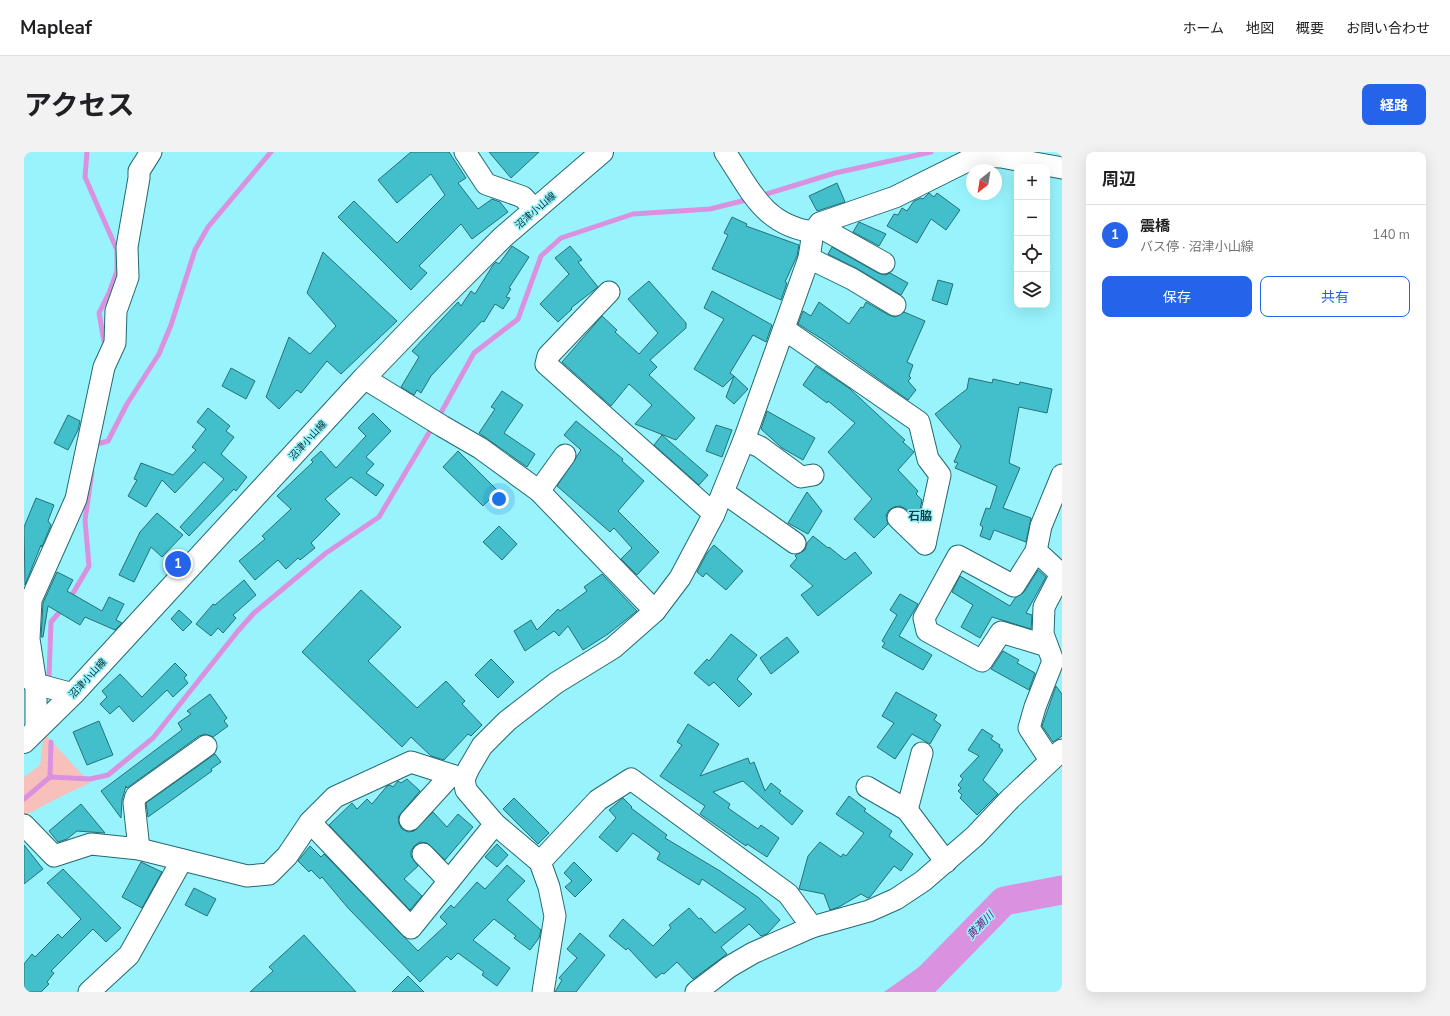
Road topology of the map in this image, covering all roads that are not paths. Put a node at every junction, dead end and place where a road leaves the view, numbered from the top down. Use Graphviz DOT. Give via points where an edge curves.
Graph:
graph roads {
  1 [pos="151,152"];
  2 [pos="465,152"];
  3 [pos="602,152"];
  4 [pos="725,152"];
  5 [pos="1002,155"];
  6 [pos="1062,168"];
  7 [pos="535,210"];
  8 [pos="816,227"];
  9 [pos="809,258"];
  10 [pos="884,263"];
  11 [pos="609,292"];
  12 [pos="895,305"];
  13 [pos="784,329"];
  14 [pos="364,378"];
  15 [pos="744,440"];
  16 [pos="565,455"];
  17 [pos="813,475"];
  18 [pos="1062,475"];
  19 [pos="538,491"];
  20 [pos="723,492"];
  21 [pos="714,514"];
  22 [pos="898,518"];
  23 [pos="796,543"];
  24 [pos="1036,551"];
  25 [pos="1059,584"];
  26 [pos="655,611"];
  27 [pos="1047,646"];
  28 [pos="30,679"];
  29 [pos="73,694"];
  30 [pos="30,736"];
  31 [pos="206,746"];
  32 [pos="922,753"];
  33 [pos="1056,755"];
  34 [pos="457,777"];
  35 [pos="867,787"];
  36 [pos="907,810"];
  37 [pos="410,820"];
  38 [pos="310,822"];
  39 [pos="495,824"];
  40 [pos="24,825"];
  41 [pos="139,849"];
  42 [pos="423,854"];
  43 [pos="182,860"];
  44 [pos="540,862"];
  45 [pos="946,862"];
  46 [pos="449,881"];
  47 [pos="812,926"];
  48 [pos="89,992"];
  49 [pos="543,992"];
  50 [pos="696,992"];
  1 -- 28 [label="street" via="139,171 140,178 127,247 128,277 116,311 115,343 109,357 76,500 32,600 29,639"];
  2 -- 7 [label="street" via="486,184 523,197"];
  3 -- 7 [label="main road, 沼津小山線"];
  4 -- 8 [label="street" via="758,203 768,213 800,230"];
  5 -- 6 [label="street"];
  5 -- 8 [label="street" via="977,156 895,197"];
  7 -- 14 [label="main road, 沼津小山線" via="503,237"];
  8 -- 9 [label="street"];
  8 -- 10 [label="street" via="828,230"];
  9 -- 12 [label="street" via="852,279"];
  9 -- 13 [label="street"];
  11 -- 21 [label="street" via="548,356 546,364"];
  13 -- 15 [label="street"];
  13 -- 22 [label="street" via="919,422 928,459 940,475 925,544"];
  14 -- 19 [label="street" via="480,448"];
  14 -- 29 [label="main road, 沼津小山線"];
  15 -- 17 [label="street" via="760,447 801,477"];
  15 -- 20 [label="street"];
  16 -- 19 [label="street"];
  18 -- 24 [label="street" via="1041,526"];
  19 -- 26 [label="street"];
  20 -- 21 [label="street"];
  20 -- 23 [label="street"];
  21 -- 26 [label="street" via="680,578"];
  24 -- 25 [label="street" via="1061,574"];
  24 -- 27 [label="street" via="1014,586 958,556 924,618 927,631 982,662 1001,632"];
  25 -- 27 [label="street" via="1044,607 1043,634"];
  26 -- 34 [label="street" via="613,648 556,682 507,721 482,746 468,768"];
  27 -- 33 [label="street" via="1052,661 1029,728"];
  28 -- 29 [label="street"];
  28 -- 30 [label="street"];
  29 -- 30 [label="main road, 沼津小山線"];
  31 -- 41 [label="street" via="136,796 134,803"];
  32 -- 36 [label="street"];
  33 -- 45 [label="street" via="1010,798 976,836"];
  34 -- 37 [label="street"];
  34 -- 38 [label="street" via="411,762 335,797"];
  34 -- 39 [label="street"];
  35 -- 36 [label="street"];
  36 -- 45 [label="street"];
  38 -- 43 [label="street" via="287,856 269,874 247,876"];
  38 -- 46 [label="street" via="411,928"];
  39 -- 44 [label="street"];
  39 -- 46 [label="street"];
  40 -- 41 [label="street" via="54,856 91,844"];
  41 -- 43 [label="street"];
  42 -- 46 [label="street"];
  43 -- 48 [label="street" via="129,956"];
  44 -- 47 [label="street" via="598,800 631,779 788,894"];
  44 -- 49 [label="street" via="555,916"];
  45 -- 47 [label="street" via="896,899 869,911"];
  47 -- 50 [label="street" via="753,953"];
}
